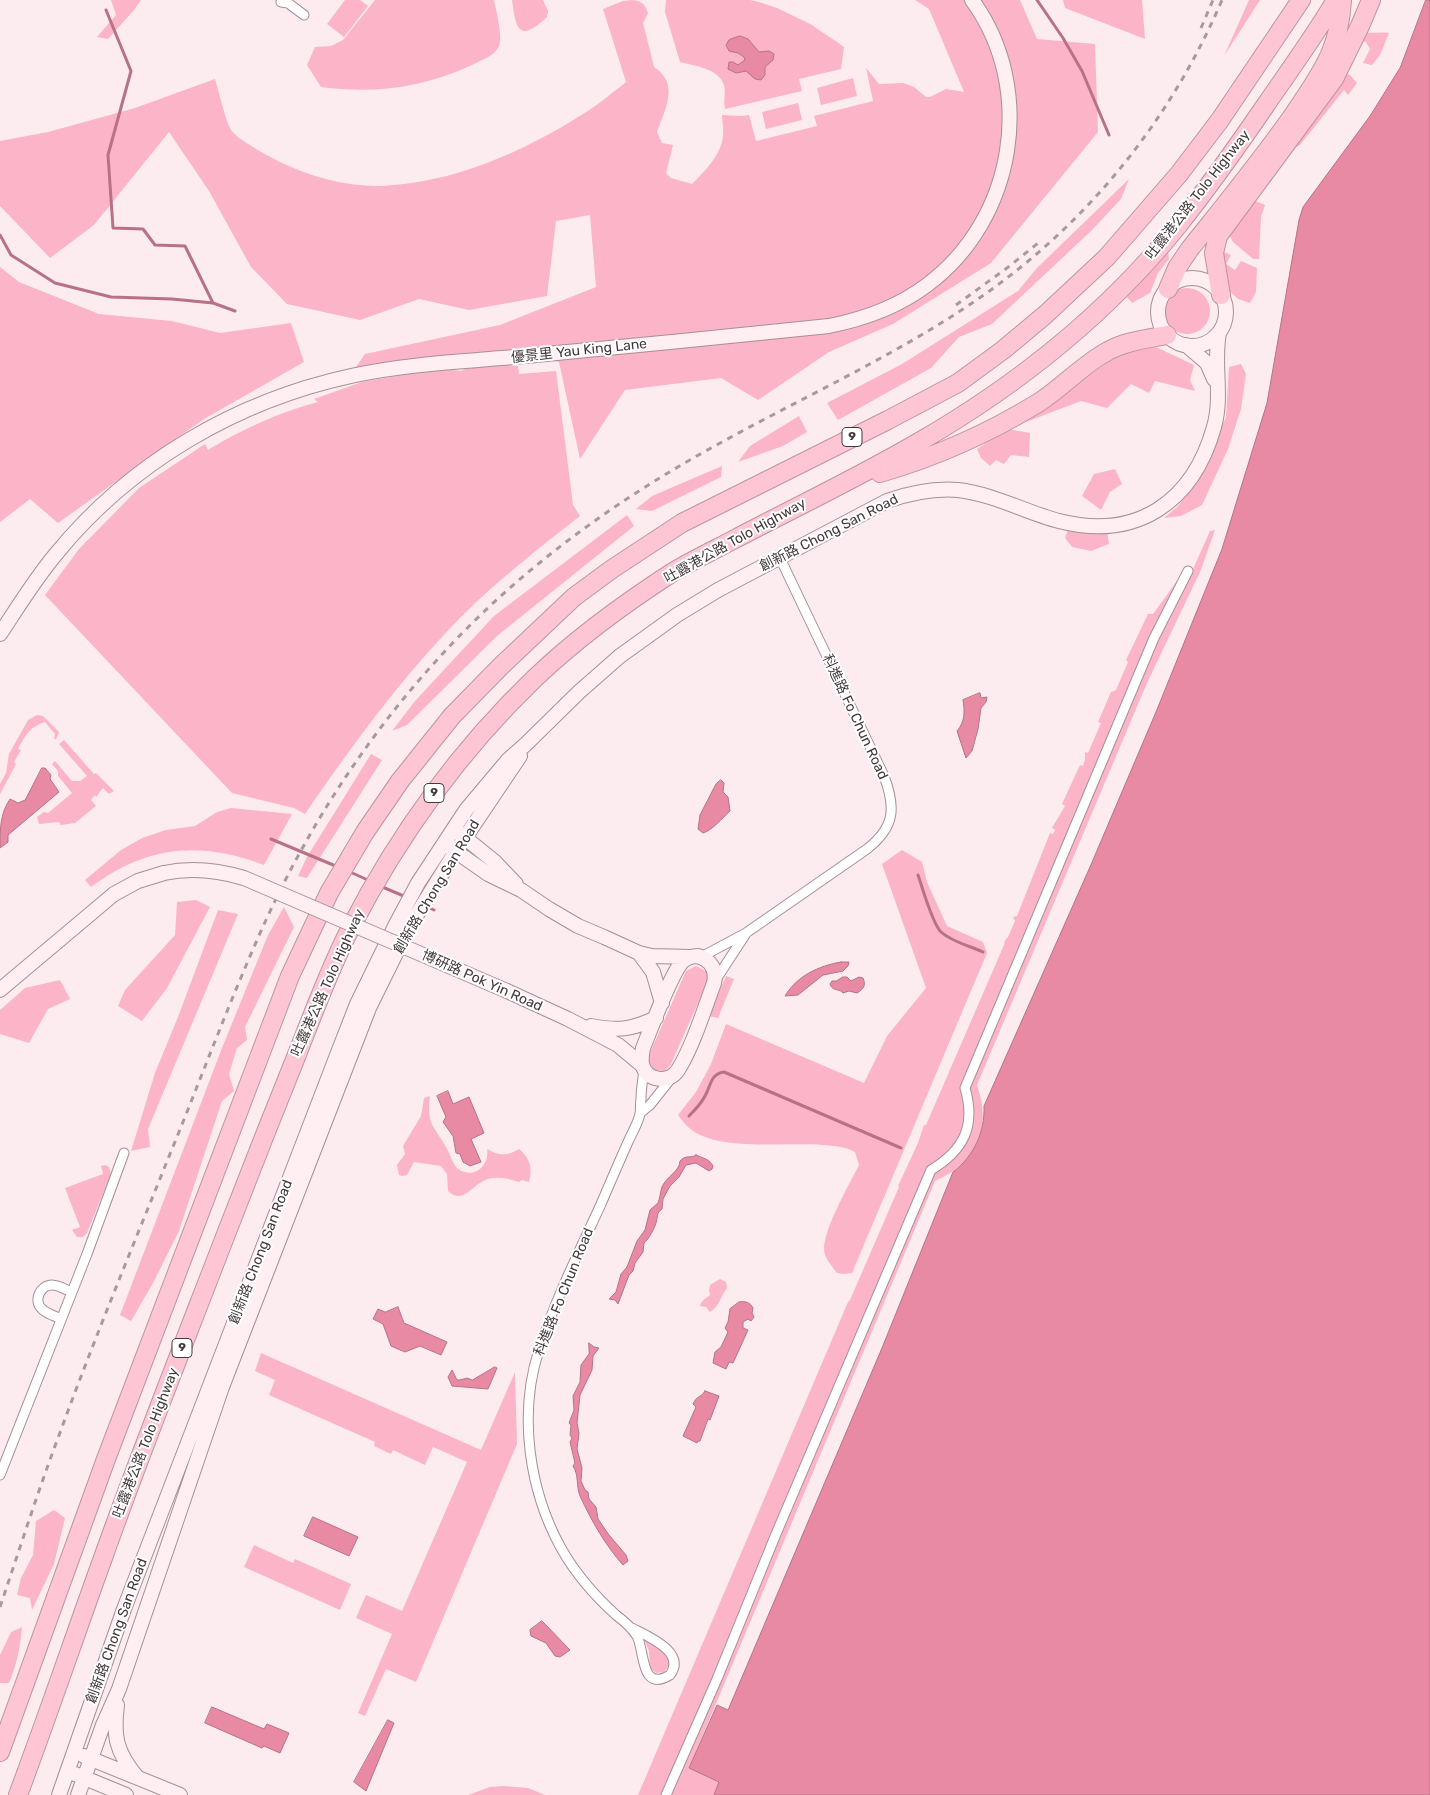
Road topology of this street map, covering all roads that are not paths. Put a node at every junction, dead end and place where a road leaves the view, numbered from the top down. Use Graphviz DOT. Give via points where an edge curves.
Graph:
graph roads {
  1 [pos="972,0"];
  2 [pos="1302,0"];
  3 [pos="1336,0"];
  4 [pos="1342,0"];
  5 [pos="1371,0"];
  6 [pos="280,2"];
  7 [pos="304,15"];
  8 [pos="1168,289"];
  9 [pos="1221,295"];
  10 [pos="1219,333"];
  11 [pos="1167,335"];
  12 [pos="1186,346"];
  13 [pos="1217,384"];
  14 [pos="833,488"];
  15 [pos="780,558"];
  16 [pos="1188,571"];
  17 [pos="0,634"];
  18 [pos="526,744"];
  19 [pos="453,828"];
  20 [pos="466,837"];
  21 [pos="444,843"];
  22 [pos="456,851"];
  23 [pos="521,890"];
  24 [pos="402,926"];
  25 [pos="746,933"];
  26 [pos="638,953"];
  27 [pos="696,957"];
  28 [pos="714,983"];
  29 [pos="0,990"];
  30 [pos="662,1003"];
  31 [pos="656,1018"];
  32 [pos="568,1019"];
  33 [pos="643,1067"];
  34 [pos="679,1068"];
  35 [pos="640,1113"];
  36 [pos="124,1153"];
  37 [pos="71,1292"];
  38 [pos="61,1319"];
  39 [pos="0,1475"];
  40 [pos="632,1628"];
  41 [pos="119,1689"];
  42 [pos="0,1752"];
  43 [pos="74,1752"];
  44 [pos="91,1758"];
  45 [pos="68,1771"];
  46 [pos="84,1778"];
  47 [pos="137,1778"];
  48 [pos="18,1795"];
  49 [pos="59,1795"];
  50 [pos="78,1795"];
  51 [pos="126,1795"];
  52 [pos="180,1795"];
  53 [pos="666,1795"];
  1 -- 17 [label="main road, 優景里 Yau King Lane" via="989,28 1004,70 1010,117 1009,144 989,212 967,246 939,276 916,293 873,314 829,326 423,365 354,376 277,398 196,435 114,493 57,552"];
  2 -- 42 [label="highway, 吐露港公路 Tolo Highway / 9" via="1179,174 1107,257 1045,315 958,383 682,523 612,569 574,597 511,656 452,716 405,774 329,893 290,976 106,1459"];
  3 -- 14 [label="highway, 吐露港公路 Tolo Highway / 9" via="1208,185 1157,250 1100,310 1058,348 1002,391 925,439"];
  4 -- 8 [label="highway" via="1335,43 1325,66 1282,130 1189,250"];
  5 -- 9 [label="highway" via="1334,79 1218,236 1214,258"];
  6 -- 7 [label="street" via="288,2"];
  8 -- 9 [label="main road" via="1183,280 1200,280"];
  8 -- 11 [label="main road" via="1160,302 1159,312 1160,323"];
  9 -- 10 [label="main road, 創新路 Chong San Road" via="1226,310"];
  10 -- 12 [label="main road" via="1204,344"];
  10 -- 13 [label="main road, 創新路 Chong San Road"];
  11 -- 12 [label="main road, 創新路 Chong San Road"];
  11 -- 14 [label="highway" via="1127,343 1106,352 1044,399 991,430 912,462"];
  12 -- 13 [label="main road, 創新路 Chong San Road" via="1207,363"];
  13 -- 15 [label="main road, 創新路 Chong San Road" via="1214,426 1192,475 1164,506 1134,522 1085,526 972,492 929,490 887,501"];
  14 -- 48 [label="highway, 吐露港公路 Tolo Highway / 9" via="676,570 598,625 533,680 478,739 427,801 395,850 347,935 243,1190 132,1476"];
  15 -- 18 [label="main road, 創新路 Chong San Road" via="718,590 650,633 578,692"];
  15 -- 25 [label="street, 科進路 Fo Chun Road" via="884,776 892,803 891,818 885,831 867,849"];
  16 -- 53 [label="street" via="1154,638 965,1088 970,1105 965,1136 956,1151 931,1170"];
  18 -- 19 [label="main road, 創新路 Chong San Road" via="508,760"];
  18 -- 20 [label="main road, 創新路 Chong San Road" via="515,766"];
  19 -- 20 [label="main road"];
  19 -- 21 [label="main road, 創新路 Chong San Road"];
  20 -- 22 [label="main road, 創新路 Chong San Road"];
  20 -- 23 [label="main road" via="496,862"];
  21 -- 22 [label="main road"];
  21 -- 24 [label="main road, 創新路 Chong San Road" via="425,871"];
  22 -- 23 [label="main road" via="488,874"];
  22 -- 24 [label="main road, 創新路 Chong San Road" via="439,879"];
  23 -- 26 [label="main road" via="578,926"];
  24 -- 41 [label="main road, 創新路 Chong San Road" via="215,1406"];
  24 -- 43 [label="main road, 創新路 Chong San Road" via="358,1004 338,1050 124,1609"];
  25 -- 27 [label="street, 科進路 Fo Chun Road"];
  25 -- 28 [label="street, 科進路 Fo Chun Road"];
  26 -- 27 [label="main road"];
  26 -- 30 [label="main road" via="653,972"];
  27 -- 28 [label="main road" via="707,960 712,966"];
  27 -- 30 [label="main road, 科進路 Fo Chun Road" via="684,960 675,972"];
  28 -- 34 [label="main road, 科進路 Fo Chun Road"];
  29 -- 32 [label="main road, 博研路 Pok Yin Road, bridge" via="114,894 138,881 164,873 196,869 244,878"];
  30 -- 31 [label="main road, 科進路 Fo Chun Road"];
  31 -- 32 [label="main road, 博研路 Pok Yin Road" via="640,1026 620,1030"];
  31 -- 33 [label="main road, 科進路 Fo Chun Road" via="644,1048"];
  32 -- 33 [label="main road, 博研路 Pok Yin Road" via="618,1045"];
  33 -- 34 [label="main road" via="651,1077 661,1079 670,1077"];
  33 -- 35 [label="street, 科進路 Fo Chun Road"];
  34 -- 35 [label="street, 科進路 Fo Chun Road"];
  35 -- 40 [label="street, 科進路 Fo Chun Road" via="538,1351 528,1419 537,1487 561,1548 590,1588"];
  36 -- 37 [label="street"];
  37 -- 38 [label="street"];
  37 -- 38 [label="street" via="50,1285 39,1293 38,1302 42,1309"];
  38 -- 39 [label="street"];
  40 -- 40 [label="street, 科進路 Fo Chun Road" via="669,1651 675,1667 670,1675 658,1679 648,1674 644,1669 640,1642"];
  41 -- 44 [label="main road, 創新路 Chong San Road"];
  41 -- 47 [label="main road" via="114,1725 116,1738"];
  43 -- 44 [label="main road"];
  43 -- 45 [label="main road, 創新路 Chong San Road"];
  44 -- 46 [label="main road, 創新路 Chong San Road"];
  44 -- 47 [label="main road"];
  45 -- 46 [label="main road"];
  45 -- 49 [label="main road, 創新路 Chong San Road"];
  46 -- 50 [label="main road, 創新路 Chong San Road"];
  46 -- 51 [label="main road"];
  47 -- 52 [label="main road"];
}
